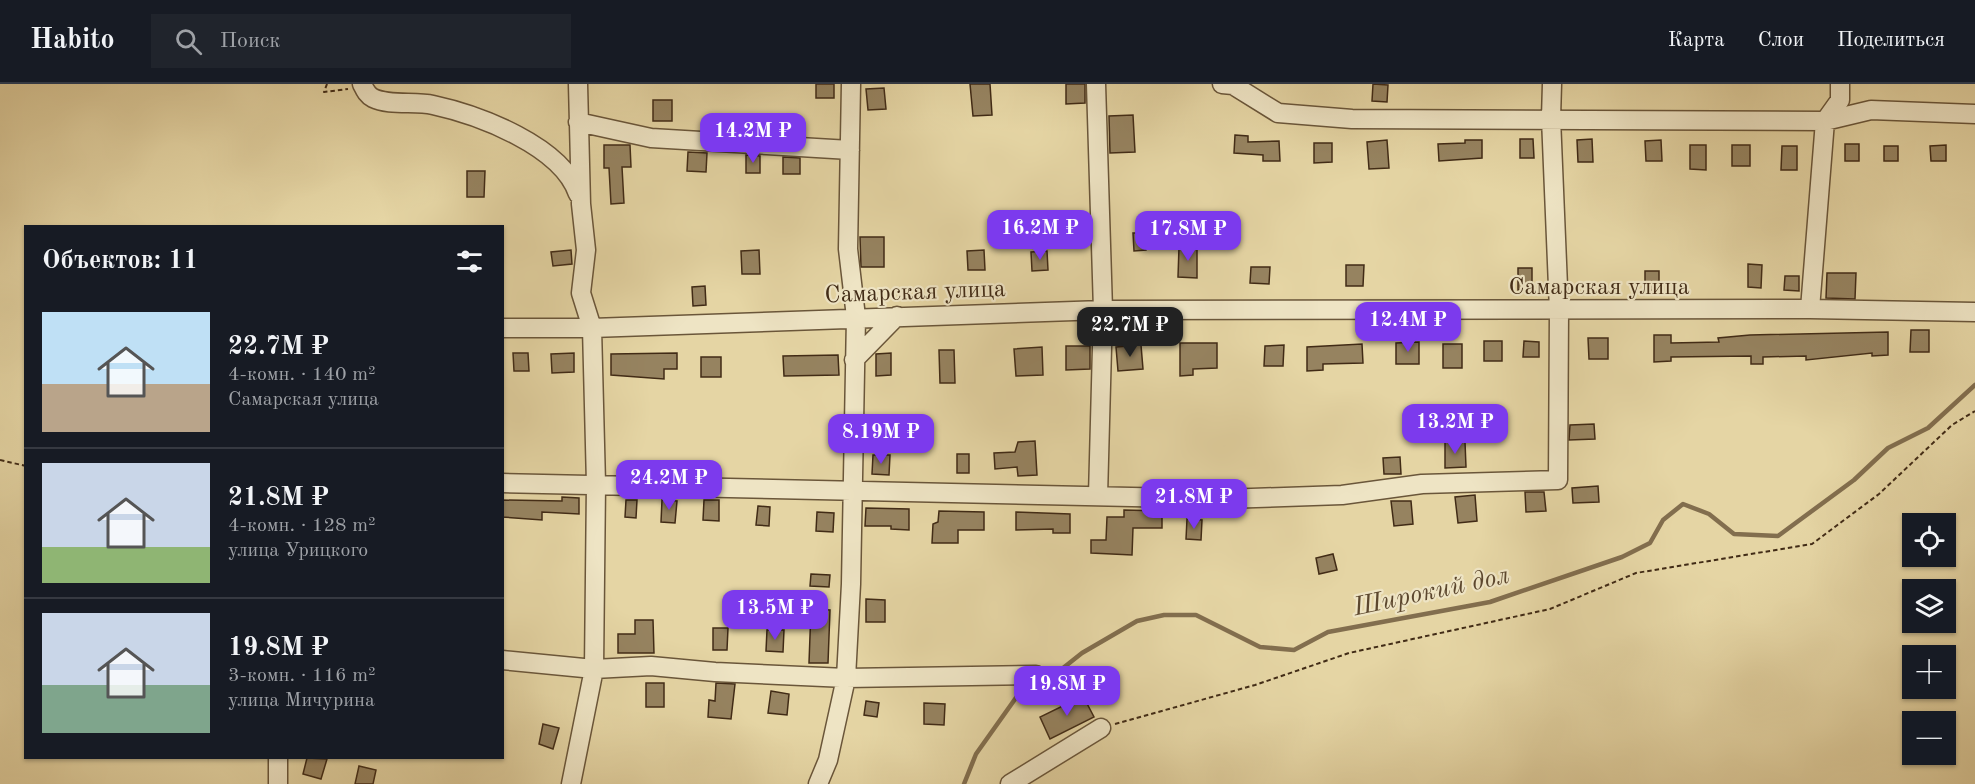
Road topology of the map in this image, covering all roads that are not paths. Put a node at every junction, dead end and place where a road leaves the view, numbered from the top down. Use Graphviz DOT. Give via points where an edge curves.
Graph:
graph roads {
  1 [pos="578,84"];
  2 [pos="851,84"];
  3 [pos="1096,84"];
  4 [pos="1222,84"];
  5 [pos="1552,84"];
  6 [pos="1840,84"];
  7 [pos="364,88"];
  8 [pos="1975,114"];
  9 [pos="1551,118"];
  10 [pos="1825,121"];
  11 [pos="578,122"];
  12 [pos="850,150"];
  13 [pos="581,204"];
  14 [pos="1810,309"];
  15 [pos="1103,310"];
  16 [pos="1559,311"];
  17 [pos="1975,312"];
  18 [pos="897,315"];
  19 [pos="856,317"];
  20 [pos="504,328"];
  21 [pos="592,328"];
  22 [pos="854,360"];
  23 [pos="504,483"];
  24 [pos="596,484"];
  25 [pos="851,491"];
  26 [pos="1098,496"];
  27 [pos="504,660"];
  28 [pos="594,669"];
  29 [pos="1036,675"];
  30 [pos="846,678"];
  31 [pos="1101,728"];
  32 [pos="278,759"];
  33 [pos="278,784"];
  34 [pos="571,784"];
  35 [pos="818,784"];
  36 [pos="1010,784"];
  1 -- 11 [label="street"];
  2 -- 12 [label="street"];
  3 -- 15 [label="street"];
  4 -- 9 [label="street" via="1233,85 1278,113 1352,119"];
  5 -- 9 [label="street"];
  6 -- 10 [label="street" via="1840,100"];
  7 -- 13 [label="street" via="373,98 434,105 495,123 551,155 574,181"];
  8 -- 10 [label="street" via="1871,111"];
  9 -- 10 [label="street"];
  9 -- 16 [label="street"];
  10 -- 14 [label="street"];
  11 -- 12 [label="street" via="651,138"];
  11 -- 13 [label="street"];
  12 -- 19 [label="street" via="848,249"];
  13 -- 21 [label="street" via="586,250 581,293"];
  14 -- 16 [label="street, Самарская улица"];
  14 -- 17 [label="street, Самарская улица"];
  15 -- 16 [label="street, Самарская улица"];
  15 -- 18 [label="street, Самарская улица"];
  15 -- 26 [label="street"];
  16 -- 26 [label="street" via="1558,480 1422,483 1342,495 1259,498"];
  18 -- 19 [label="street, Самарская улица"];
  18 -- 22 [label="street"];
  19 -- 21 [label="street, Самарская улица"];
  19 -- 22 [label="street"];
  20 -- 21 [label="street, Самарская улица"];
  21 -- 24 [label="street"];
  22 -- 25 [label="street"];
  23 -- 24 [label="street"];
  24 -- 25 [label="street"];
  24 -- 28 [label="street"];
  25 -- 26 [label="street"];
  25 -- 30 [label="street"];
  27 -- 28 [label="street"];
  28 -- 30 [label="street" via="651,666"];
  28 -- 34 [label="street"];
  29 -- 30 [label="street"];
  30 -- 35 [label="street" via="828,760"];
  31 -- 36 [label="street"];
  32 -- 33 [label="street"];
}
